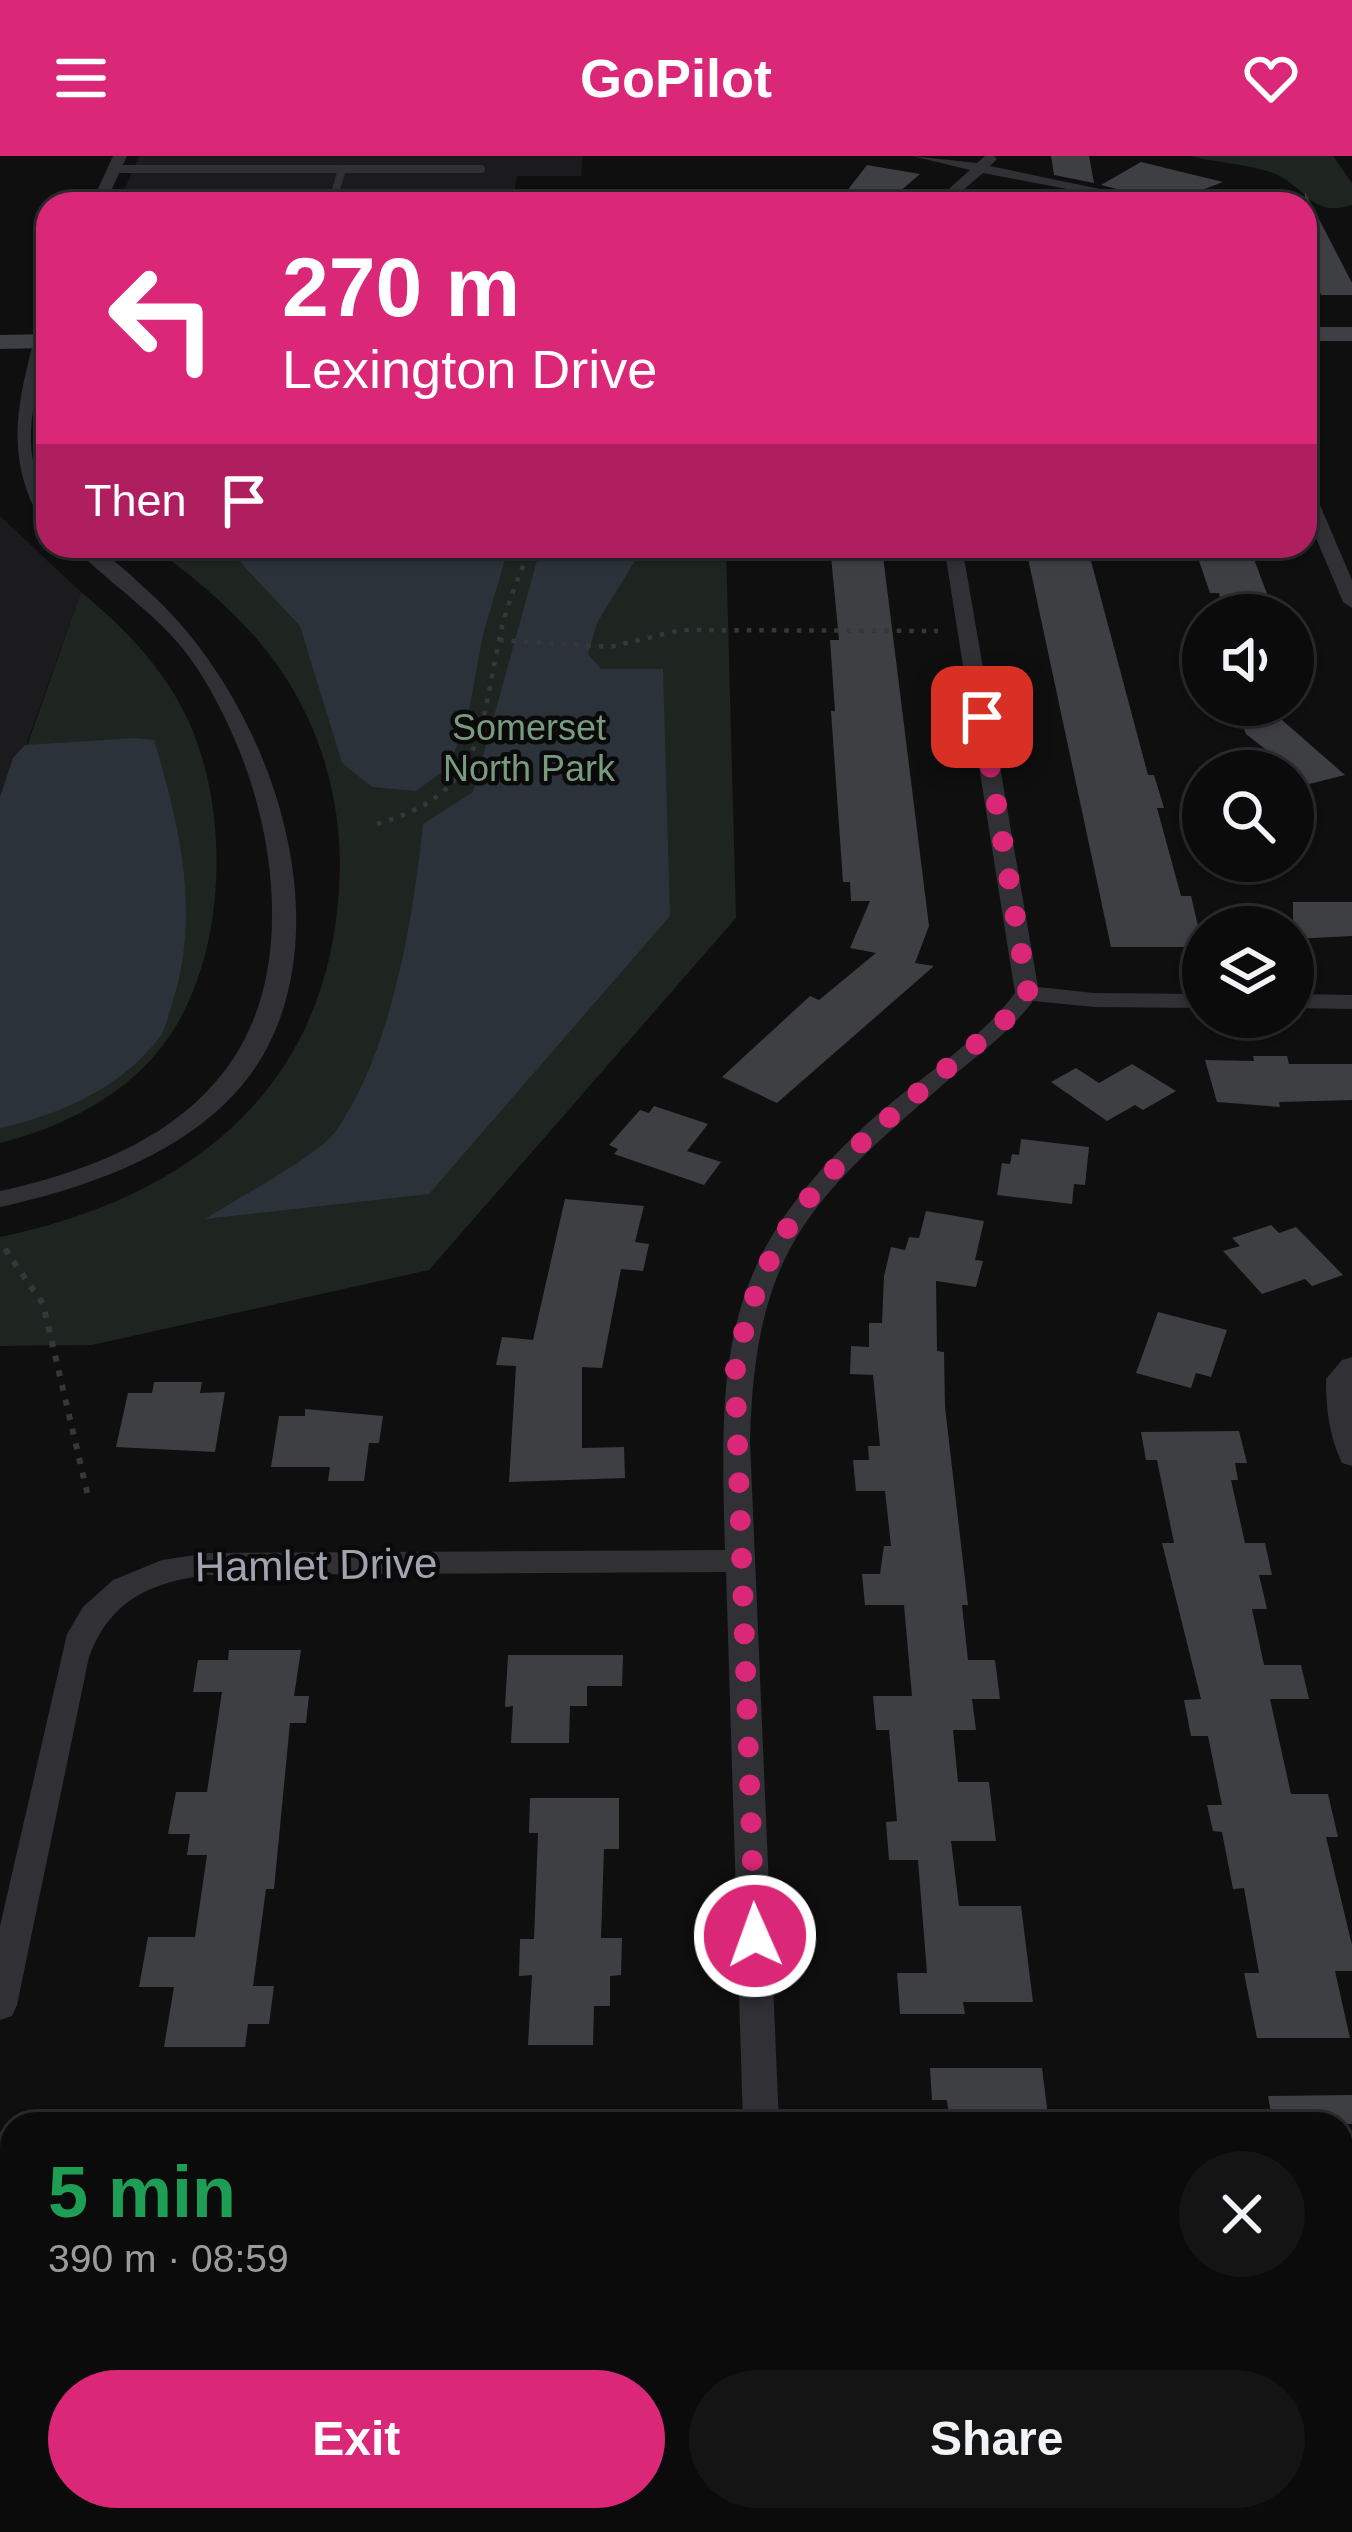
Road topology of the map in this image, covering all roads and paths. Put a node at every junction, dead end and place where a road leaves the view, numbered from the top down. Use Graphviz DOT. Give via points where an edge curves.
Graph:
graph roads {
  1 [pos="919,156"];
  2 [pos="117,162"];
  3 [pos="987,162"];
  4 [pos="342,169"];
  5 [pos="482,169"];
  6 [pos="103,192"];
  7 [pos="335,192"];
  8 [pos="953,192"];
  9 [pos="1114,192"];
  10 [pos="1317,318"];
  11 [pos="1352,318"];
  12 [pos="1317,334"];
  13 [pos="1352,334"];
  14 [pos="36,341"];
  15 [pos="0,342"];
  16 [pos="36,361"];
  17 [pos="36,507"];
  18 [pos="1317,519"];
  19 [pos="96,558"];
  20 [pos="526,558"];
  21 [pos="955,558"];
  22 [pos="1352,602"];
  23 [pos="938,631"];
  24 [pos="499,640"];
  25 [pos="376,824"];
  26 [pos="1028,993"];
  27 [pos="1182,1001"];
  28 [pos="1314,1001"];
  29 [pos="1352,1002"];
  30 [pos="8,1197"];
  31 [pos="4,1249"];
  32 [pos="1352,1367"];
  33 [pos="1352,1456"];
  34 [pos="88,1496"];
  35 [pos="741,1562"];
  36 [pos="0,2005"];
  37 [pos="761,2112"];
  1 -- 3 [label="street"];
  2 -- 4 [label="lane"];
  2 -- 6 [label="street"];
  3 -- 8 [label="street"];
  3 -- 9 [label="street"];
  4 -- 5 [label="lane"];
  4 -- 7 [label="lane"];
  10 -- 11 [label="main road"];
  12 -- 13 [label="main road"];
  14 -- 15 [label="main road"];
  16 -- 17 [label="street" via="11,416 5,456"];
  18 -- 22 [label="street"];
  19 -- 30 [label="street" via="176,628 231,707 267,791 282,926 266,1025 234,1078 135,1153"];
  20 -- 24 [label="path"];
  21 -- 26 [label="street"];
  23 -- 24 [label="path" via="681,630 623,646"];
  24 -- 25 [label="path" via="487,715 467,769 438,803"];
  26 -- 27 [label="street"];
  26 -- 35 [label="street" via="844,1156 769,1255 745,1315 735,1372"];
  28 -- 29 [label="street"];
  31 -- 34 [label="path" via="43,1304"];
  32 -- 33 [label="street" via="1340,1378 1340,1414"];
  35 -- 36 [label="street, Hamlet Drive" via="208,1564 143,1575 115,1590 77,1644"];
  35 -- 37 [label="street"];
}
